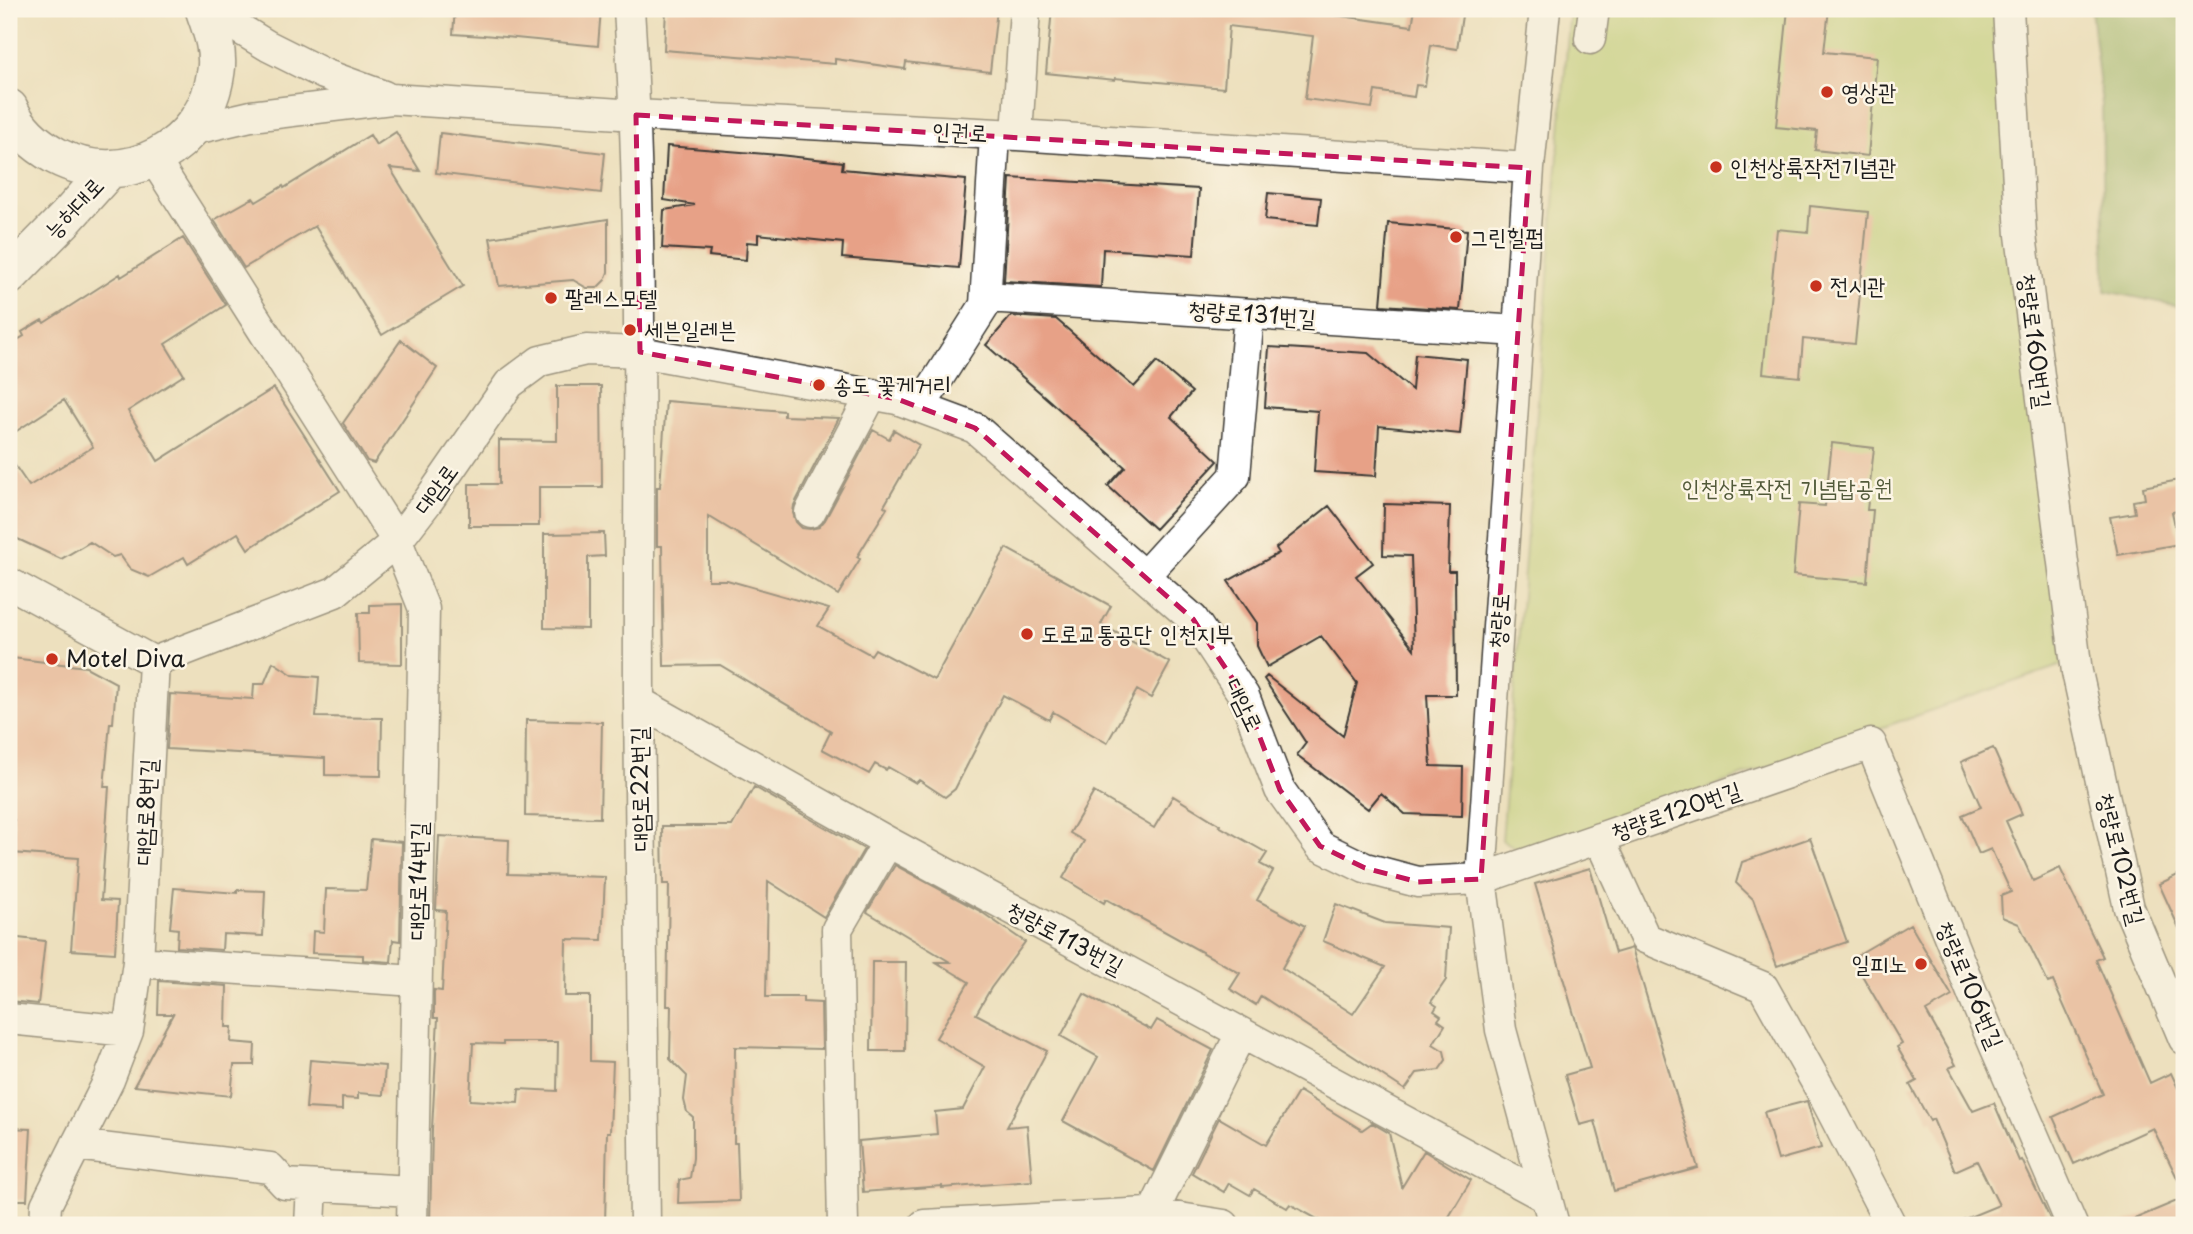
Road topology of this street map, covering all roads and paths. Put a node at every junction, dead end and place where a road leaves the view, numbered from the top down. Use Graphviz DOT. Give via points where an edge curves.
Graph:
graph roads {
  1 [pos="205,9"];
  2 [pos="629,9"];
  3 [pos="1025,9"];
  4 [pos="1545,9"];
  5 [pos="1594,9"];
  6 [pos="2008,9"];
  7 [pos="1590,39"];
  8 [pos="391,99"];
  9 [pos="9,108"];
  10 [pos="636,115"];
  11 [pos="191,130"];
  12 [pos="1006,134"];
  13 [pos="154,159"];
  14 [pos="1529,167"];
  15 [pos="109,170"];
  16 [pos="9,276"];
  17 [pos="986,297"];
  18 [pos="1249,314"];
  19 [pos="1519,331"];
  20 [pos="640,352"];
  21 [pos="872,394"];
  22 [pos="920,407"];
  23 [pos="810,512"];
  24 [pos="397,541"];
  25 [pos="1144,576"];
  26 [pos="9,583"];
  27 [pos="153,662"];
  28 [pos="2077,672"];
  29 [pos="639,702"];
  30 [pos="1871,744"];
  31 [pos="1599,838"];
  32 [pos="888,842"];
  33 [pos="1481,879"];
  34 [pos="138,962"];
  35 [pos="415,981"];
  36 [pos="9,1018"];
  37 [pos="128,1031"];
  38 [pos="1241,1033"];
  39 [pos="2184,1039"];
  40 [pos="76,1146"];
  41 [pos="312,1186"];
  42 [pos="412,1191"];
  43 [pos="1551,1212"];
  44 [pos="1152,1214"];
  45 [pos="45,1225"];
  46 [pos="310,1225"];
  47 [pos="412,1225"];
  48 [pos="645,1225"];
  49 [pos="843,1225"];
  50 [pos="924,1225"];
  51 [pos="1224,1225"];
  52 [pos="1891,1225"];
  53 [pos="2072,1225"];
  1 -- 8 [label="street" via="324,74"];
  1 -- 11 [label="main road" via="214,37 216,70 208,102"];
  2 -- 10 [label="street, 대암로22번길"];
  3 -- 12 [label="street"];
  4 -- 14 [label="street, 청량로"];
  5 -- 7 [label="street"];
  6 -- 28 [label="street, 청량로160번길" via="2021,235"];
  8 -- 10 [label="street, 인권로"];
  8 -- 11 [label="street" via="251,116"];
  9 -- 15 [label="main road" via="39,147 72,164"];
  10 -- 12 [label="street, 인권로"];
  10 -- 20 [label="street, 대암로22번길"];
  11 -- 13 [label="main road"];
  12 -- 14 [label="street, 인권로"];
  12 -- 17 [label="street"];
  13 -- 15 [label="main road"];
  13 -- 24 [label="street, 대암로14번길"];
  14 -- 19 [label="street, 청량로"];
  15 -- 16 [label="main road, 능허대로"];
  17 -- 18 [label="street, 청량로131번길"];
  17 -- 22 [label="street"];
  18 -- 19 [label="street, 청량로131번길"];
  18 -- 25 [label="street" via="1235,475"];
  19 -- 33 [label="street, 청량로"];
  20 -- 21 [label="street, 대암로"];
  20 -- 24 [label="street, 대암로" via="586,350 540,361 509,384"];
  20 -- 29 [label="street, 대암로22번길"];
  21 -- 22 [label="street, 대암로"];
  21 -- 23 [label="street"];
  22 -- 25 [label="street, 대암로" via="975,428"];
  24 -- 27 [label="street, 대암로" via="335,592"];
  24 -- 35 [label="street, 대암로14번길" via="424,609"];
  25 -- 33 [label="street, 대암로" via="1193,619 1244,696 1280,790 1320,846 1365,868 1418,882"];
  26 -- 27 [label="street"];
  27 -- 34 [label="street, 대암로8번길"];
  28 -- 39 [label="street, 청량로102번길" via="2129,908"];
  29 -- 32 [label="street, 청량로113번길"];
  29 -- 48 [label="street, 대암로22번길"];
  30 -- 31 [label="street, 청량로120번길"];
  30 -- 53 [label="street, 청량로106번길"];
  31 -- 33 [label="street, 청량로120번길"];
  31 -- 52 [label="street" via="1645,938 1763,988"];
  32 -- 38 [label="street, 청량로113번길"];
  32 -- 49 [label="street" via="837,929"];
  33 -- 43 [label="street, 청량로" via="1501,1030"];
  34 -- 35 [label="street"];
  34 -- 37 [label="street, 대암로8번길"];
  35 -- 42 [label="street, 대암로14번길"];
  36 -- 37 [label="street"];
  37 -- 40 [label="street, 대암로8번길"];
  38 -- 43 [label="street, 청량로113번길"];
  38 -- 44 [label="street"];
  40 -- 41 [label="street" via="270,1168 285,1184"];
  40 -- 45 [label="street, 대암로8번길" via="46,1205"];
  41 -- 42 [label="street"];
  41 -- 46 [label="street"];
  42 -- 47 [label="street, 대암로14번길"];
  44 -- 50 [label="street"];
  44 -- 51 [label="street"];
}
